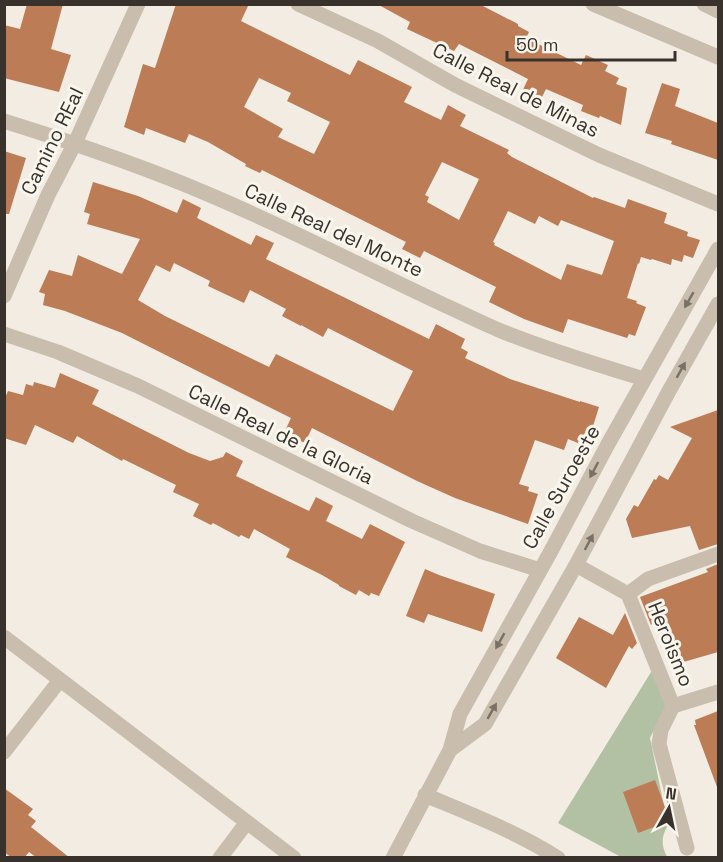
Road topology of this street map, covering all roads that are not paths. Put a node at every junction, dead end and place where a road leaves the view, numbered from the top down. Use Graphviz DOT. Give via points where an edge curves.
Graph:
graph roads {
  1 [pos="138,4"];
  2 [pos="298,4"];
  3 [pos="593,4"];
  4 [pos="704,4"];
  5 [pos="718,11"];
  6 [pos="718,57"];
  7 [pos="4,121"];
  8 [pos="75,143"];
  9 [pos="718,204"];
  10 [pos="718,249"];
  11 [pos="4,296"];
  12 [pos="717,311"];
  13 [pos="4,334"];
  14 [pos="644,379"];
  15 [pos="718,554"];
  16 [pos="576,565"];
  17 [pos="540,570"];
  18 [pos="627,594"];
  19 [pos="4,637"];
  20 [pos="60,680"];
  21 [pos="718,692"];
  22 [pos="673,706"];
  23 [pos="450,750"];
  24 [pos="4,752"];
  25 [pos="425,795"];
  26 [pos="247,822"];
  27 [pos="687,848"];
  28 [pos="220,858"];
  29 [pos="294,858"];
  30 [pos="393,858"];
  31 [pos="558,858"];
  1 -- 8 [label="street, Camino REal"];
  2 -- 9 [label="street, Calle Real de Minas" via="599,155"];
  3 -- 6 [label="street"];
  4 -- 5 [label="street"];
  7 -- 8 [label="street, Calle Real del Monte"];
  8 -- 11 [label="street, Camino REal"];
  8 -- 14 [label="street, Calle Real del Monte" via="211,195 505,333"];
  10 -- 14 [label="street, Calle Suroeste, one-way"];
  16 -- 12 [label="street, Calle Suroeste, one-way" via="669,391"];
  13 -- 17 [label="street, Calle Real de la Gloria" via="138,386 422,526 480,551"];
  14 -- 17 [label="street, Calle Suroeste, one-way"];
  15 -- 18 [label="street" via="648,579"];
  16 -- 18 [label="street"];
  23 -- 16 [label="street, Calle Suroeste, one-way" via="485,724"];
  17 -- 23 [label="street, Calle Suroeste, one-way" via="460,714"];
  18 -- 22 [label="street, Heroismo"];
  19 -- 20 [label="street"];
  20 -- 24 [label="street"];
  20 -- 26 [label="street"];
  21 -- 22 [label="street"];
  22 -- 27 [label="street, Heroismo" via="659,744"];
  23 -- 25 [label="street, Calle Suroeste"];
  25 -- 30 [label="street, Calle Suroeste"];
  25 -- 31 [label="street" via="500,827"];
  26 -- 28 [label="street"];
  26 -- 29 [label="street"];
}
